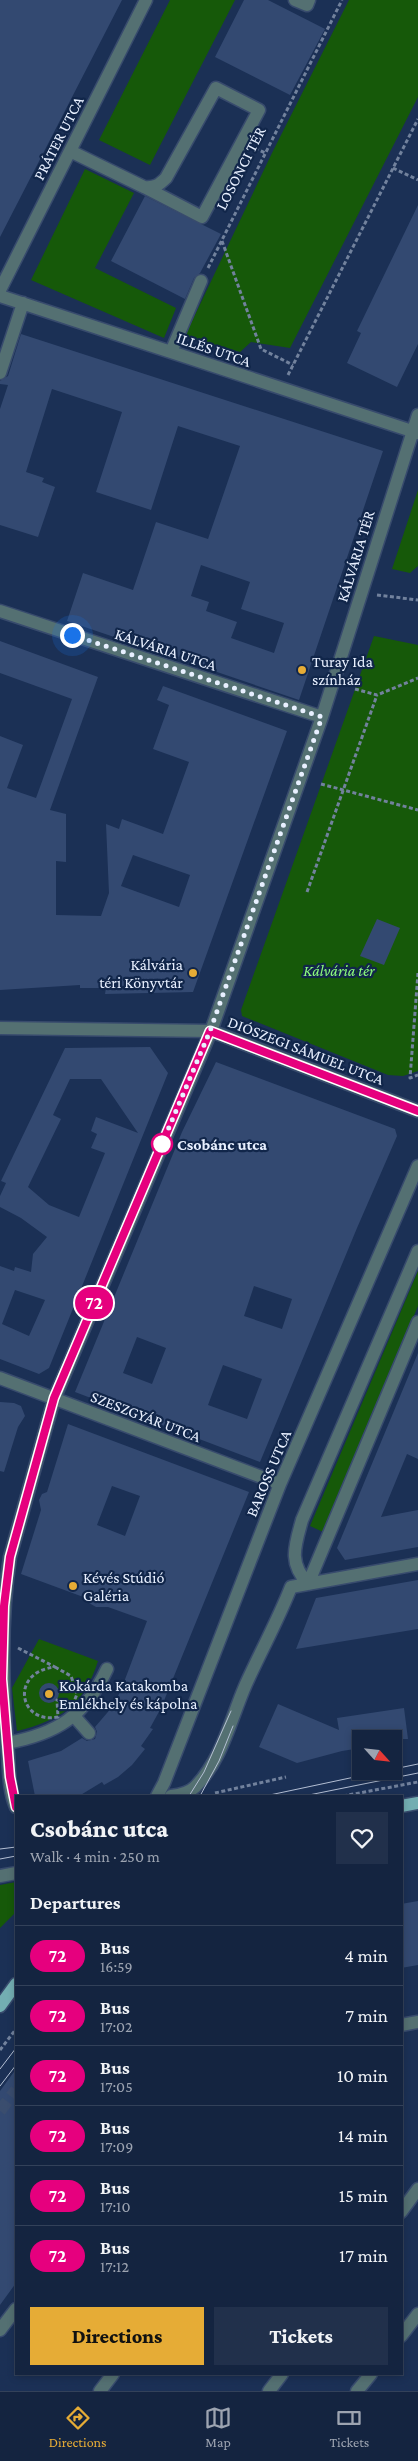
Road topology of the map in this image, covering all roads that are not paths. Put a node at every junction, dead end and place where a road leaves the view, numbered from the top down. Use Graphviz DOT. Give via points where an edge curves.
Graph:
graph roads {
  1 [pos="146,0"];
  2 [pos="295,0"];
  3 [pos="309,0"];
  4 [pos="70,151"];
  5 [pos="144,187"];
  6 [pos="201,281"];
  7 [pos="0,290"];
  8 [pos="0,296"];
  9 [pos="23,303"];
  10 [pos="171,352"];
  11 [pos="0,373"];
  12 [pos="418,415"];
  13 [pos="415,432"];
  14 [pos="0,612"];
  15 [pos="322,717"];
  16 [pos="0,1028"];
  17 [pos="210,1031"];
  18 [pos="418,1111"];
  19 [pos="418,1166"];
  20 [pos="418,1251"];
  21 [pos="418,1322"];
  22 [pos="0,1378"];
  23 [pos="54,1398"];
  24 [pos="280,1484"];
  25 [pos="418,1564"];
  26 [pos="308,1584"];
  27 [pos="107,1669"];
  28 [pos="74,1716"];
  29 [pos="89,1732"];
  30 [pos="7,1743"];
  31 [pos="158,1795"];
  32 [pos="177,1795"];
  33 [pos="15,1802"];
  34 [pos="418,1803"];
  35 [pos="403,1806"];
  36 [pos="15,1873"];
  37 [pos="0,1876"];
  38 [pos="15,1985"];
  39 [pos="0,2006"];
  40 [pos="418,2022"];
  41 [pos="403,2025"];
  42 [pos="418,2189"];
  43 [pos="403,2209"];
  44 [pos="15,2309"];
  45 [pos="418,2314"];
  46 [pos="0,2330"];
  47 [pos="403,2333"];
  48 [pos="112,2375"];
  49 [pos="281,2375"];
  50 [pos="370,2375"];
  51 [pos="100,2391"];
  52 [pos="269,2391"];
  53 [pos="357,2391"];
  1 -- 4 [label="street, PRÁTER UTCA"];
  2 -- 3 [label="street" via="306,6"];
  4 -- 5 [label="street"];
  4 -- 7 [label="street, PRÁTER UTCA"];
  5 -- 5 [label="street" via="202,217 259,110 216,88 166,178 152,188"];
  6 -- 10 [label="street"];
  8 -- 9 [label="street, ILLÉS UTCA"];
  9 -- 10 [label="street, ILLÉS UTCA"];
  9 -- 11 [label="street"];
  10 -- 13 [label="street, ILLÉS UTCA"];
  12 -- 13 [label="street, KÁLVÁRIA TÉR"];
  13 -- 15 [label="street, KÁLVÁRIA TÉR"];
  14 -- 15 [label="street, KÁLVÁRIA UTCA"];
  15 -- 17 [label="street, KÁLVÁRIA TÉR"];
  16 -- 17 [label="street, DIÓSZEGI SÁMUEL UTCA"];
  17 -- 18 [label="street, DIÓSZEGI SÁMUEL UTCA"];
  17 -- 23 [label="street"];
  19 -- 24 [label="street, BAROSS UTCA"];
  20 -- 26 [label="street" via="302,1520 295,1566"];
  21 -- 26 [label="street"];
  22 -- 23 [label="street, SZESZGYÁR UTCA"];
  23 -- 24 [label="street, SZESZGYÁR UTCA"];
  23 -- 30 [label="street" via="5,1583 2,1641"];
  24 -- 31 [label="street, BAROSS UTCA"];
  25 -- 26 [label="street"];
  26 -- 32 [label="street" via="291,1587 210,1768 194,1789"];
  27 -- 28 [label="street" via="88,1703"];
  28 -- 29 [label="street"];
  28 -- 30 [label="street" via="41,1735"];
  30 -- 33 [label="street"];
  34 -- 35 [label="main road"];
  36 -- 37 [label="street"];
  38 -- 39 [label="main road"];
  40 -- 41 [label="street"];
  42 -- 43 [label="street"];
  44 -- 46 [label="street"];
  45 -- 47 [label="street"];
  48 -- 51 [label="street"];
  49 -- 52 [label="street"];
  50 -- 53 [label="street"];
}
